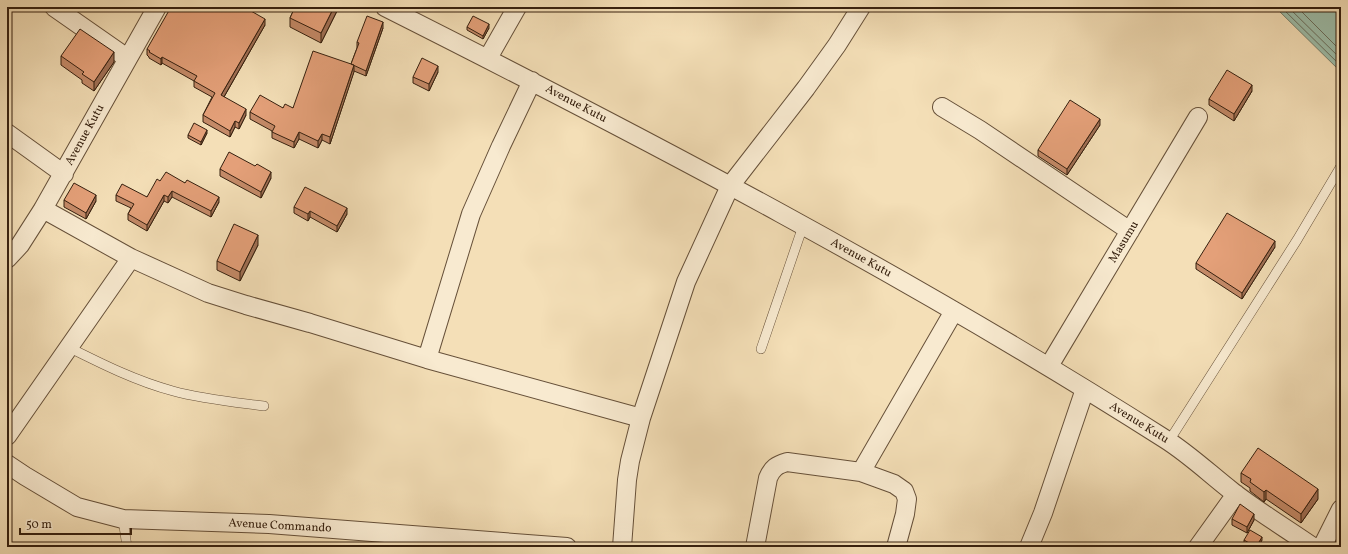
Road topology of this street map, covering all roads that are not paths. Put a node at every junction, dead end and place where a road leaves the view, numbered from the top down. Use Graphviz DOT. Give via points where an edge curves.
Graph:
graph roads {
  1 [pos="54,7"];
  2 [pos="157,7"];
  3 [pos="386,7"];
  4 [pos="517,7"];
  5 [pos="861,7"];
  6 [pos="127,58"];
  7 [pos="488,58"];
  8 [pos="532,81"];
  9 [pos="942,106"];
  10 [pos="1198,117"];
  11 [pos="7,133"];
  12 [pos="1341,166"];
  13 [pos="64,174"];
  14 [pos="730,186"];
  15 [pos="43,210"];
  16 [pos="803,226"];
  17 [pos="1130,231"];
  18 [pos="131,258"];
  19 [pos="7,259"];
  20 [pos="954,311"];
  21 [pos="68,347"];
  22 [pos="761,349"];
  23 [pos="427,359"];
  24 [pos="1049,366"];
  25 [pos="1085,389"];
  26 [pos="264,406"];
  27 [pos="641,418"];
  28 [pos="7,436"];
  29 [pos="1169,441"];
  30 [pos="7,464"];
  31 [pos="861,472"];
  32 [pos="1236,494"];
  33 [pos="1341,509"];
  34 [pos="123,520"];
  35 [pos="127,547"];
  36 [pos="566,547"];
  37 [pos="622,547"];
  38 [pos="755,547"];
  39 [pos="896,547"];
  40 [pos="1029,547"];
  41 [pos="1198,547"];
  42 [pos="1313,547"];
  43 [pos="1322,547"];
  1 -- 6 [label="street"];
  2 -- 6 [label="street, Avenue Kutu"];
  3 -- 7 [label="street, Avenue Kutu"];
  4 -- 7 [label="street"];
  5 -- 14 [label="street" via="806,88"];
  6 -- 13 [label="street, Avenue Kutu"];
  7 -- 8 [label="street, Avenue Kutu"];
  8 -- 14 [label="street, Avenue Kutu"];
  8 -- 23 [label="street" via="471,214"];
  9 -- 17 [label="street"];
  10 -- 17 [label="street, Masumu"];
  11 -- 13 [label="street"];
  12 -- 29 [label="lane"];
  13 -- 15 [label="street, Avenue Kutu"];
  14 -- 16 [label="street, Avenue Kutu"];
  14 -- 27 [label="street" via="686,282"];
  15 -- 18 [label="street"];
  15 -- 19 [label="street, Avenue Kutu" via="20,245"];
  16 -- 20 [label="street, Avenue Kutu"];
  16 -- 22 [label="lane"];
  17 -- 24 [label="street, Masumu"];
  18 -- 21 [label="street"];
  18 -- 23 [label="street" via="208,293"];
  20 -- 24 [label="street, Avenue Kutu"];
  20 -- 31 [label="street"];
  21 -- 26 [label="lane" via="137,380 172,391"];
  21 -- 28 [label="street"];
  23 -- 27 [label="street"];
  24 -- 25 [label="street, Avenue Kutu"];
  25 -- 29 [label="street, Avenue Kutu"];
  25 -- 40 [label="street"];
  27 -- 37 [label="street" via="626,480"];
  29 -- 32 [label="street, Avenue Kutu"];
  30 -- 34 [label="street, Avenue Commando" via="77,507"];
  31 -- 38 [label="street" via="799,463 787,462 777,465 768,478"];
  31 -- 39 [label="street" via="894,484 904,491 907,499"];
  32 -- 41 [label="street"];
  32 -- 42 [label="street, Avenue Kutu"];
  33 -- 43 [label="street"];
  34 -- 35 [label="lane"];
  34 -- 36 [label="street, Avenue Commando" via="269,524"];
}
